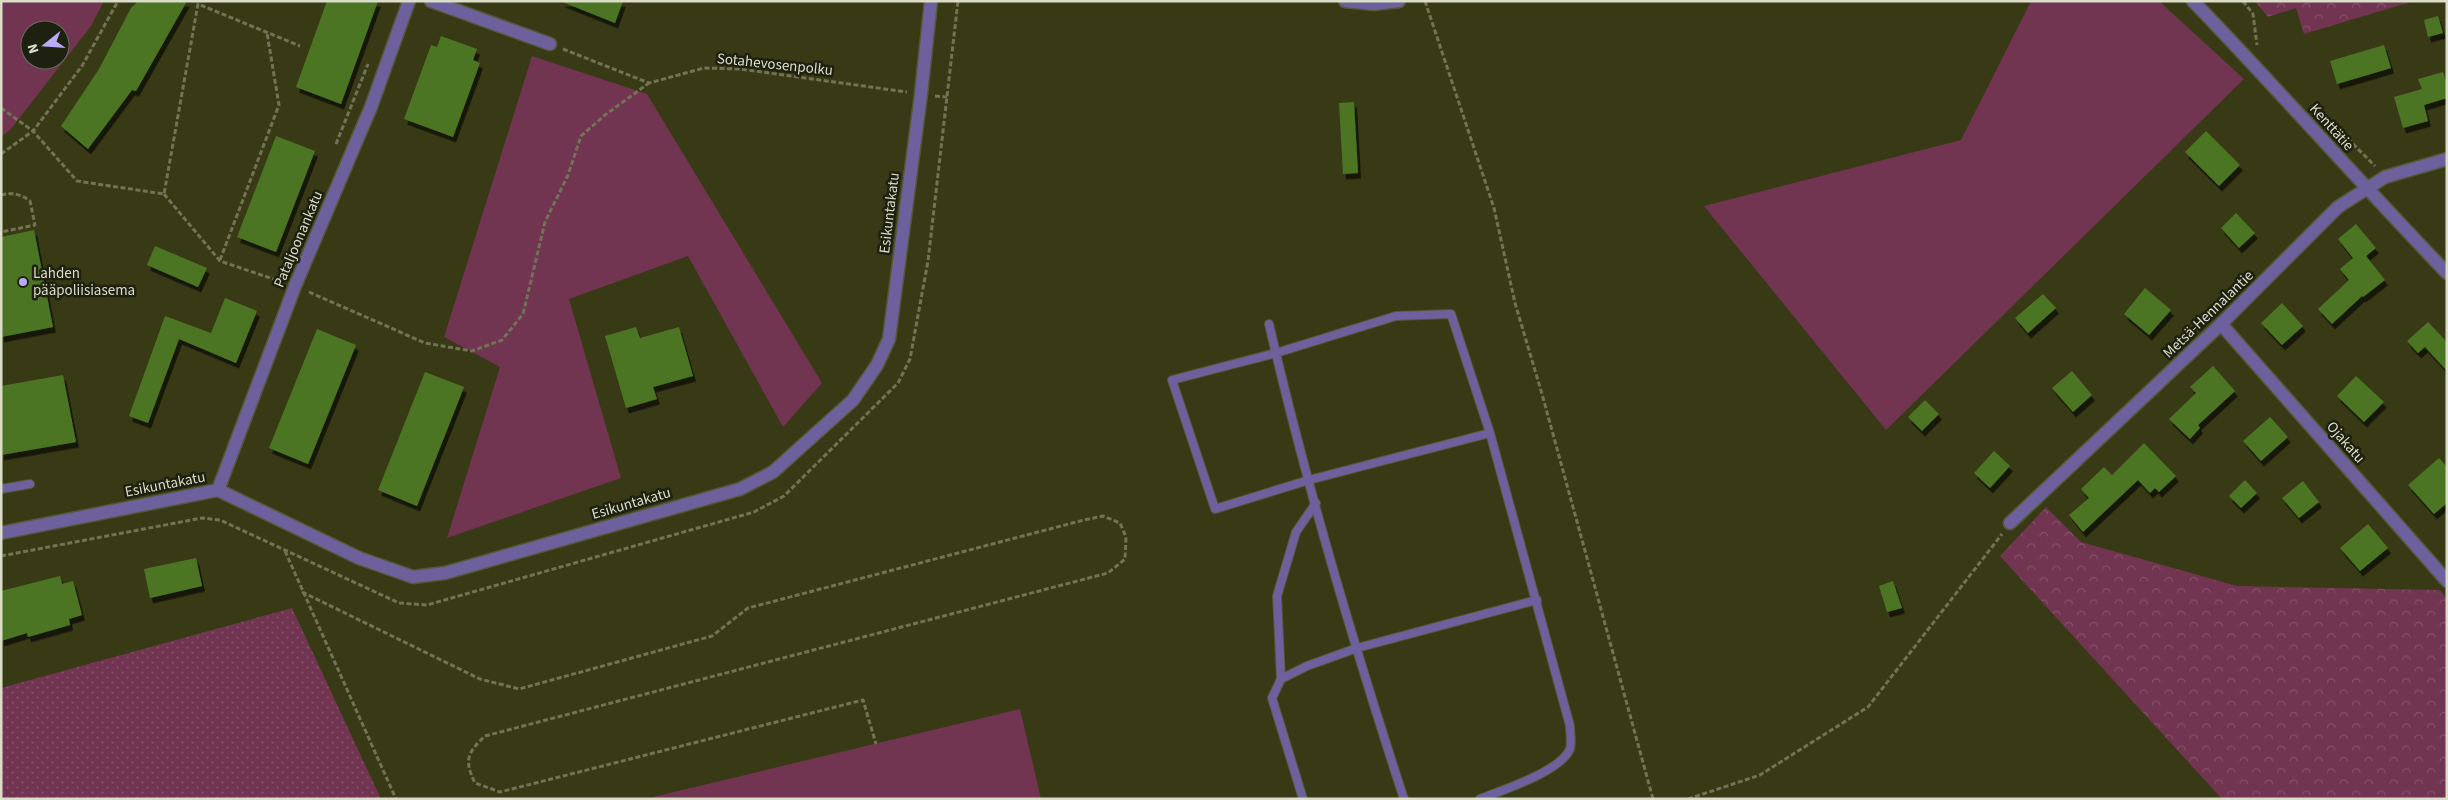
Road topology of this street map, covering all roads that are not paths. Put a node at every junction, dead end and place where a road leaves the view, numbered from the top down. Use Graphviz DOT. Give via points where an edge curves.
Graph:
graph roads {
  1 [pos="409,1"];
  2 [pos="431,1"];
  3 [pos="930,1"];
  4 [pos="1345,1"];
  5 [pos="1399,1"];
  6 [pos="2194,1"];
  7 [pos="550,44"];
  8 [pos="2447,159"];
  9 [pos="2366,189"];
  10 [pos="2447,273"];
  11 [pos="1269,324"];
  12 [pos="2222,324"];
  13 [pos="1276,353"];
  14 [pos="1490,433"];
  15 [pos="1309,480"];
  16 [pos="30,484"];
  17 [pos="1,489"];
  18 [pos="218,490"];
  19 [pos="1316,504"];
  20 [pos="2010,523"];
  21 [pos="1,533"];
  22 [pos="2447,581"];
  23 [pos="1537,600"];
  24 [pos="1357,648"];
  25 [pos="1282,679"];
  26 [pos="1303,799"];
  27 [pos="1404,799"];
  28 [pos="1480,799"];
  1 -- 18 [label="street, Pataljoonankatu" via="372,107 295,286"];
  2 -- 7 [label="street"];
  3 -- 18 [label="street, Esikuntakatu" via="889,339 877,365 853,400 773,472 740,490 444,573 413,576 359,558"];
  4 -- 5 [label="street" via="1374,4"];
  6 -- 9 [label="street, Kenttätie"];
  8 -- 9 [label="street, Metsä-Hennalantie" via="2385,177"];
  9 -- 10 [label="street, Kenttätie"];
  9 -- 12 [label="street, Metsä-Hennalantie" via="2338,207"];
  11 -- 13 [label="lane"];
  12 -- 20 [label="street, Metsä-Hennalantie"];
  12 -- 22 [label="street, Ojakatu"];
  13 -- 14 [label="lane" via="1396,316 1451,314"];
  13 -- 15 [label="lane"];
  13 -- 15 [label="lane" via="1172,380 1215,509"];
  14 -- 15 [label="lane"];
  14 -- 23 [label="lane"];
  15 -- 19 [label="lane"];
  16 -- 17 [label="lane"];
  18 -- 21 [label="street, Esikuntakatu"];
  19 -- 24 [label="lane"];
  19 -- 25 [label="lane" via="1296,532 1278,596"];
  23 -- 24 [label="lane"];
  23 -- 28 [label="lane" via="1570,726 1570,749 1559,762 1532,779"];
  24 -- 25 [label="lane"];
  24 -- 27 [label="lane"];
  25 -- 26 [label="lane" via="1272,698"];
}
